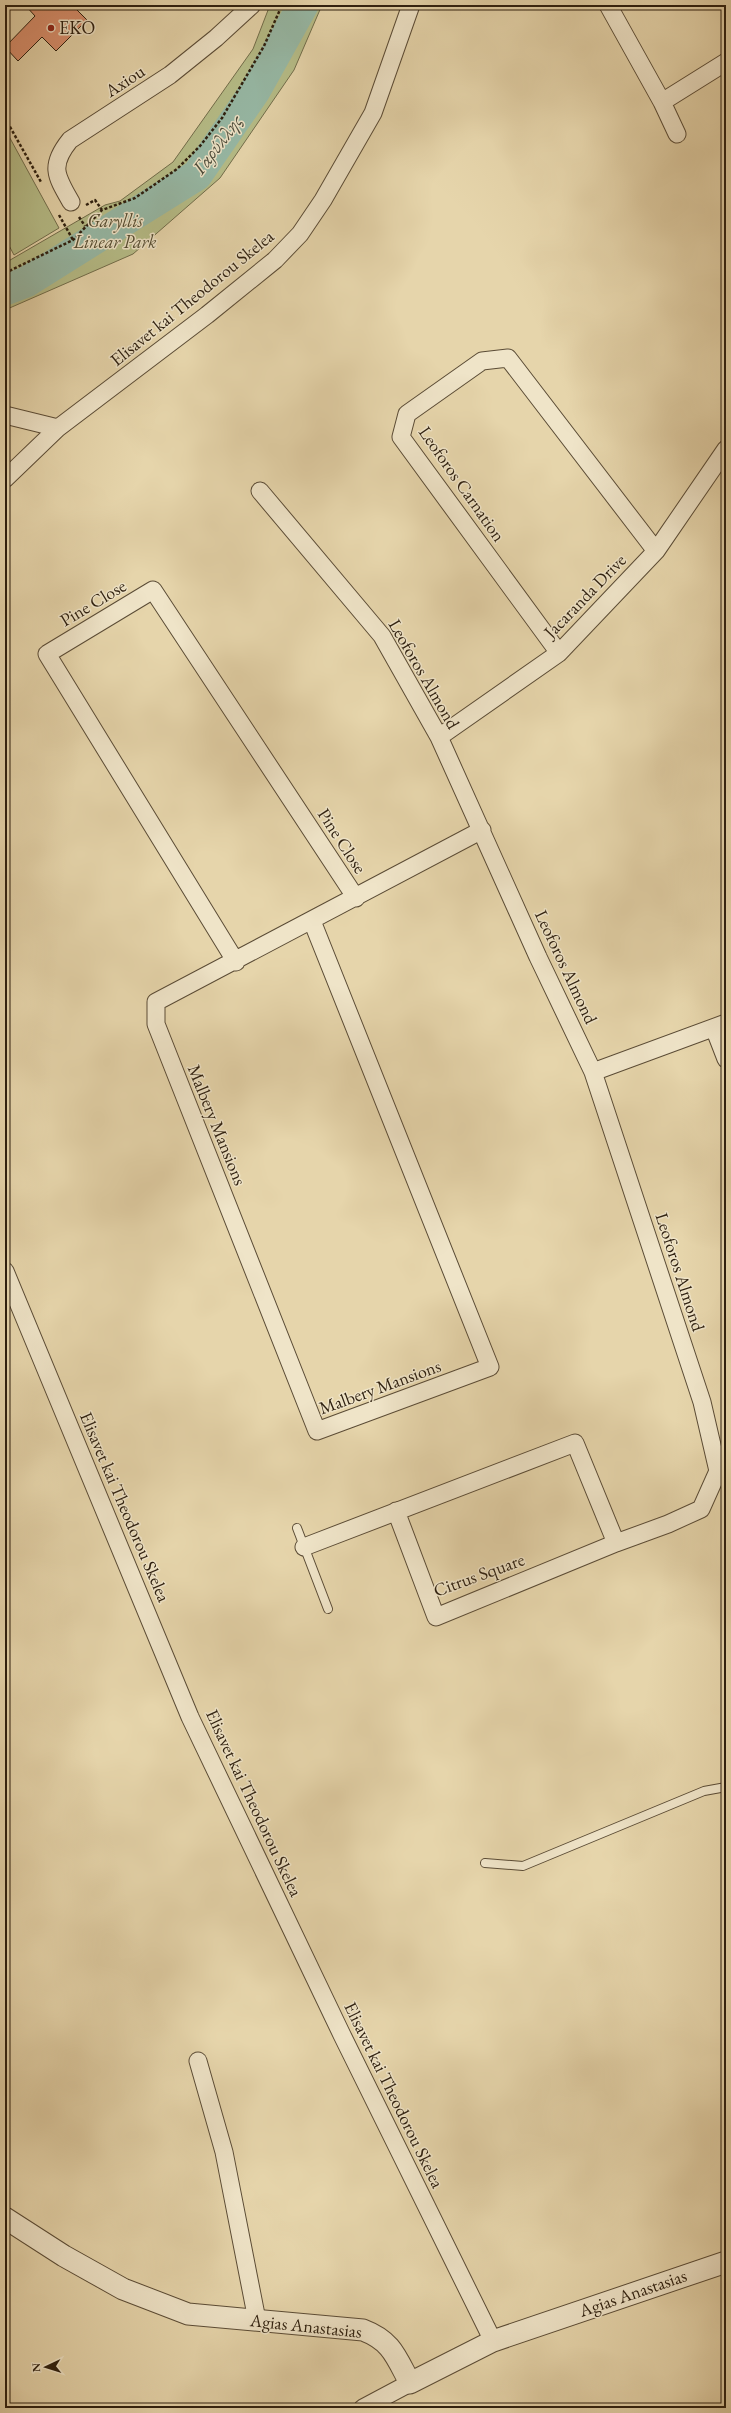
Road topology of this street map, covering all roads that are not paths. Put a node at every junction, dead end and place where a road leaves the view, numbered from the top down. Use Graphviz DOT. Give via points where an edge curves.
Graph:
graph roads {
  1 [pos="252,5"];
  2 [pos="412,5"];
  3 [pos="608,5"];
  4 [pos="726,62"];
  5 [pos="662,102"];
  6 [pos="677,134"];
  7 [pos="64,207"];
  8 [pos="5,415"];
  9 [pos="58,428"];
  10 [pos="726,449"];
  11 [pos="5,479"];
  12 [pos="260,491"];
  13 [pos="656,551"];
  14 [pos="559,653"];
  15 [pos="439,737"];
  16 [pos="482,830"];
  17 [pos="356,898"];
  18 [pos="312,921"];
  19 [pos="236,962"];
  20 [pos="720,1026"];
  21 [pos="726,1059"];
  22 [pos="593,1072"];
  23 [pos="5,1271"];
  24 [pos="701,1509"];
  25 [pos="396,1511"];
  26 [pos="297,1528"];
  27 [pos="616,1542"];
  28 [pos="304,1547"];
  29 [pos="328,1609"];
  30 [pos="726,1787"];
  31 [pos="485,1863"];
  32 [pos="198,2061"];
  33 [pos="5,2218"];
  34 [pos="726,2262"];
  35 [pos="257,2320"];
  36 [pos="493,2341"];
  37 [pos="410,2383"];
  38 [pos="363,2408"];
  1 -- 7 [label="street, Axiou" via="222,34 170,75 70,140 59,154 56,177"];
  2 -- 9 [label="street, Elisavet kai Theodorou Skelea" via="373,113 323,200 300,234 275,260 207,315"];
  3 -- 5 [label="street"];
  4 -- 5 [label="street"];
  5 -- 6 [label="street"];
  8 -- 9 [label="street"];
  9 -- 11 [label="street, Elisavet kai Theodorou Skelea"];
  10 -- 13 [label="street, Jacaranda Drive"];
  12 -- 15 [label="street, Leoforos Almond" via="382,636"];
  13 -- 14 [label="street, Jacaranda Drive"];
  13 -- 14 [label="street, Leoforos Carnation" via="508,358 482,360 407,414 401,437"];
  14 -- 15 [label="street, Jacaranda Drive"];
  15 -- 16 [label="street, Leoforos Almond"];
  16 -- 17 [label="street, Malbery Mansions"];
  16 -- 22 [label="street, Leoforos Almond" via="538,957"];
  17 -- 18 [label="street, Malbery Mansions"];
  17 -- 19 [label="street, Pine Close" via="153,590 47,654"];
  18 -- 19 [label="street, Malbery Mansions"];
  18 -- 19 [label="street, Malbery Mansions" via="490,1367 317,1431 156,1024 156,1002"];
  20 -- 21 [label="street"];
  20 -- 22 [label="street"];
  22 -- 24 [label="street, Leoforos Almond" via="702,1402 718,1471"];
  23 -- 36 [label="street, Elisavet kai Theodorou Skelea" via="190,1717 342,2035"];
  24 -- 27 [label="street, Citrus Square" via="668,1524"];
  25 -- 27 [label="street" via="575,1443"];
  25 -- 27 [label="street, Citrus Square" via="436,1617"];
  25 -- 28 [label="street"];
  26 -- 28 [label="lane"];
  28 -- 29 [label="lane"];
  30 -- 31 [label="lane" via="704,1791 523,1866"];
  32 -- 35 [label="street" via="224,2152"];
  33 -- 35 [label="street, Agias Anastasias" via="64,2256 152,2301 188,2314"];
  34 -- 36 [label="street, Agias Anastasias"];
  35 -- 37 [label="street, Agias Anastasias" via="363,2330 378,2336 391,2347"];
  36 -- 37 [label="street, Agias Anastasias"];
  37 -- 38 [label="street"];
}
